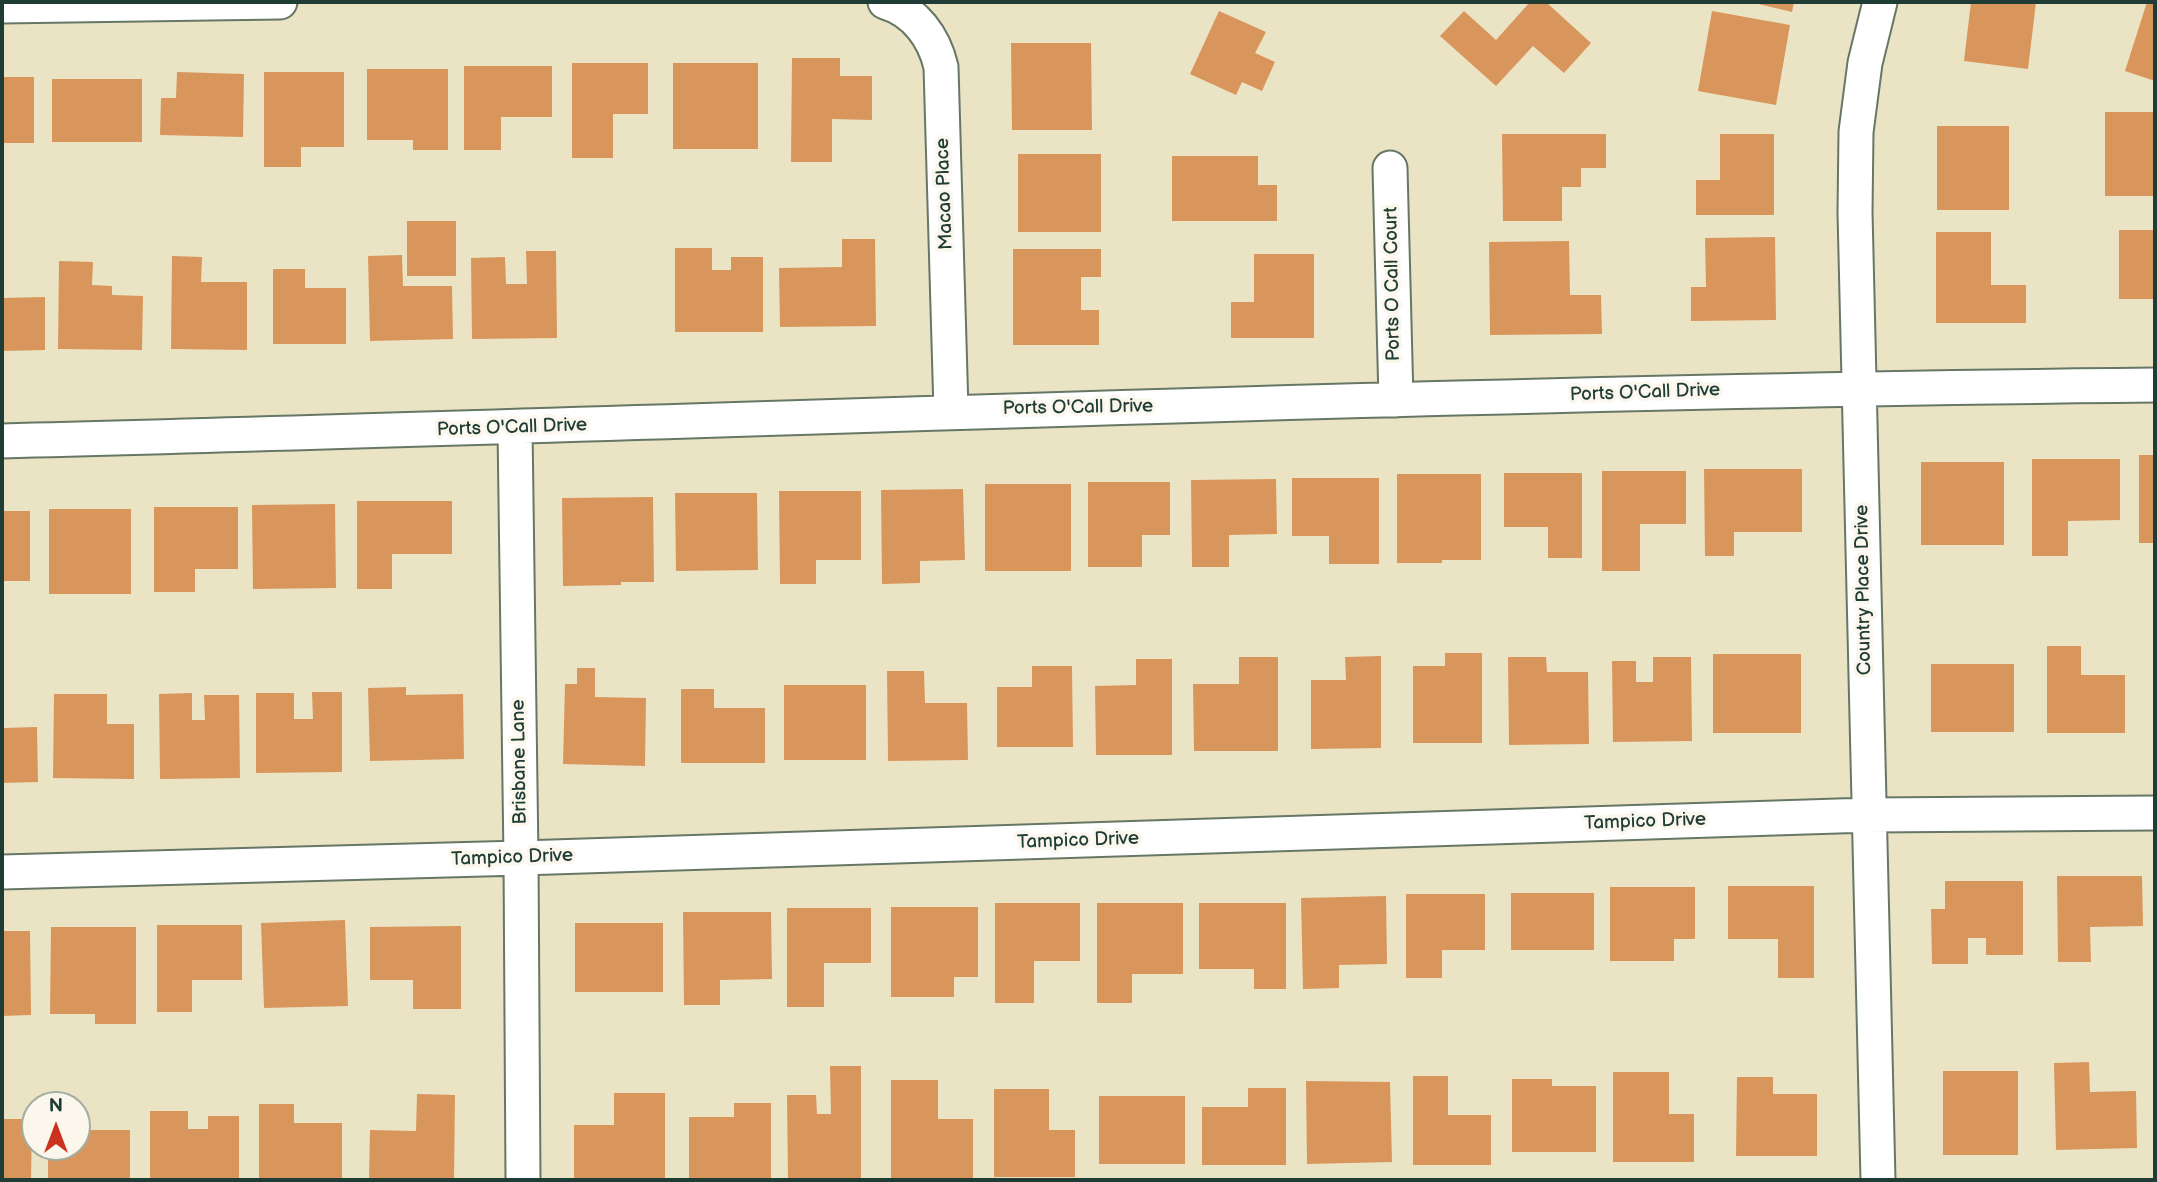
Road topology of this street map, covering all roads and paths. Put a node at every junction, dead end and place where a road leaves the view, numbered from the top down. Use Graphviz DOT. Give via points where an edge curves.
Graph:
graph roads {
  1 [pos="257,2"];
  2 [pos="280,2"];
  3 [pos="885,2"];
  4 [pos="1880,2"];
  5 [pos="2,6"];
  6 [pos="1390,167"];
  7 [pos="2155,384"];
  8 [pos="1860,387"];
  9 [pos="1396,400"];
  10 [pos="951,411"];
  11 [pos="514,428"];
  12 [pos="2,441"];
  13 [pos="2155,813"];
  14 [pos="1869,815"];
  15 [pos="521,858"];
  16 [pos="2,872"];
  17 [pos="523,1180"];
  18 [pos="1878,1180"];
  1 -- 2 [label="street"];
  1 -- 5 [label="street"];
  3 -- 10 [label="street, Macao Place" via="901,7 920,23 942,66"];
  4 -- 8 [label="street, Country Place Drive" via="1865,63 1856,132"];
  6 -- 9 [label="street, Ports O Call Court"];
  7 -- 8 [label="street, Ports O'Call Drive"];
  8 -- 9 [label="street, Ports O'Call Drive"];
  8 -- 14 [label="street, Country Place Drive"];
  9 -- 10 [label="street, Ports O'Call Drive"];
  10 -- 11 [label="street, Ports O'Call Drive"];
  11 -- 12 [label="street, Ports O'Call Drive"];
  11 -- 15 [label="street, Brisbane Lane"];
  13 -- 14 [label="street, Tampico Drive"];
  14 -- 15 [label="street, Tampico Drive"];
  14 -- 18 [label="street, Country Place Drive"];
  15 -- 16 [label="street, Tampico Drive"];
  15 -- 17 [label="street, Brisbane Lane"];
}
